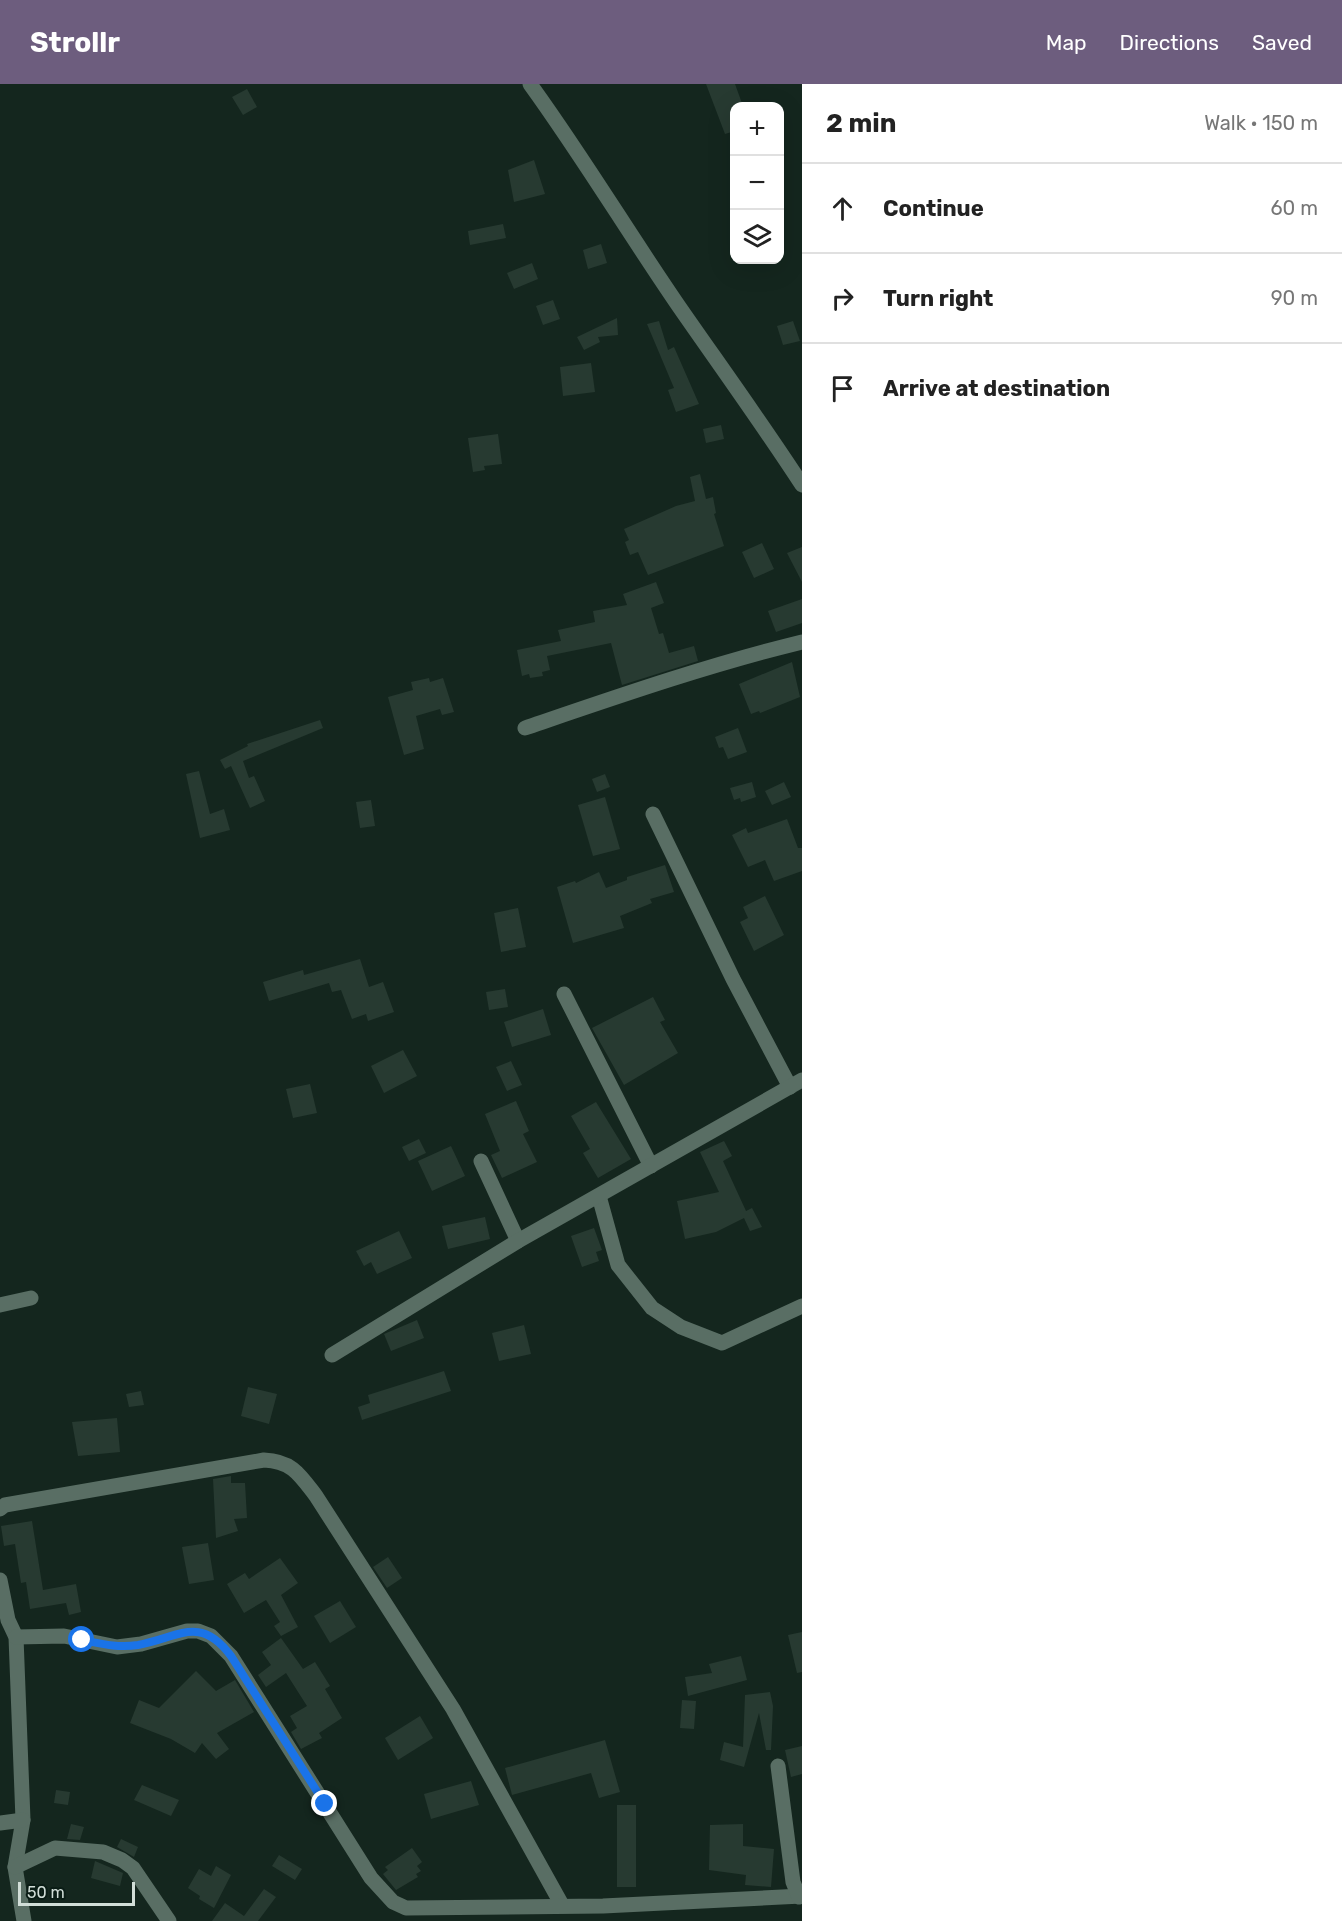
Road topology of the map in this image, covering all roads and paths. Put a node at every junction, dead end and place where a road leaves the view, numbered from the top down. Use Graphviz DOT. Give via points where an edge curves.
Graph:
graph roads {
  1 [pos="530,84"];
  2 [pos="802,485"];
  3 [pos="802,642"];
  4 [pos="525,728"];
  5 [pos="653,814"];
  6 [pos="564,994"];
  7 [pos="796,1083"];
  8 [pos="481,1161"];
  9 [pos="651,1166"];
  10 [pos="599,1196"];
  11 [pos="518,1241"];
  12 [pos="31,1298"];
  13 [pos="0,1305"];
  14 [pos="802,1306"];
  15 [pos="332,1355"];
  16 [pos="1,1508"];
  17 [pos="0,1580"];
  18 [pos="16,1637"];
  19 [pos="778,1766"];
  20 [pos="23,1820"];
  21 [pos="0,1823"];
  22 [pos="15,1868"];
  23 [pos="800,1897"];
  24 [pos="562,1905"];
  25 [pos="603,1914"];
  26 [pos="24,1921"];
  27 [pos="169,1921"];
  1 -- 2 [label="street"];
  3 -- 4 [label="street" via="753,654"];
  5 -- 7 [label="street"];
  6 -- 9 [label="street"];
  7 -- 9 [label="street"];
  8 -- 11 [label="street"];
  9 -- 10 [label="street"];
  10 -- 11 [label="street"];
  10 -- 14 [label="street" via="618,1265 652,1308 681,1327 722,1343"];
  11 -- 15 [label="street"];
  12 -- 13 [label="street"];
  16 -- 24 [label="street" via="281,1460 316,1496 453,1709"];
  17 -- 18 [label="street" via="8,1620"];
  18 -- 20 [label="street"];
  18 -- 24 [label="street" via="64,1636 117,1647 187,1631 211,1636 231,1656 371,1878 393,1902 406,1908"];
  19 -- 23 [label="street" via="793,1882"];
  20 -- 21 [label="street"];
  20 -- 22 [label="street"];
  22 -- 26 [label="street"];
  22 -- 27 [label="street" via="55,1848 103,1852 133,1868"];
  23 -- 25 [label="street"];
  24 -- 25 [label="street"];
}
